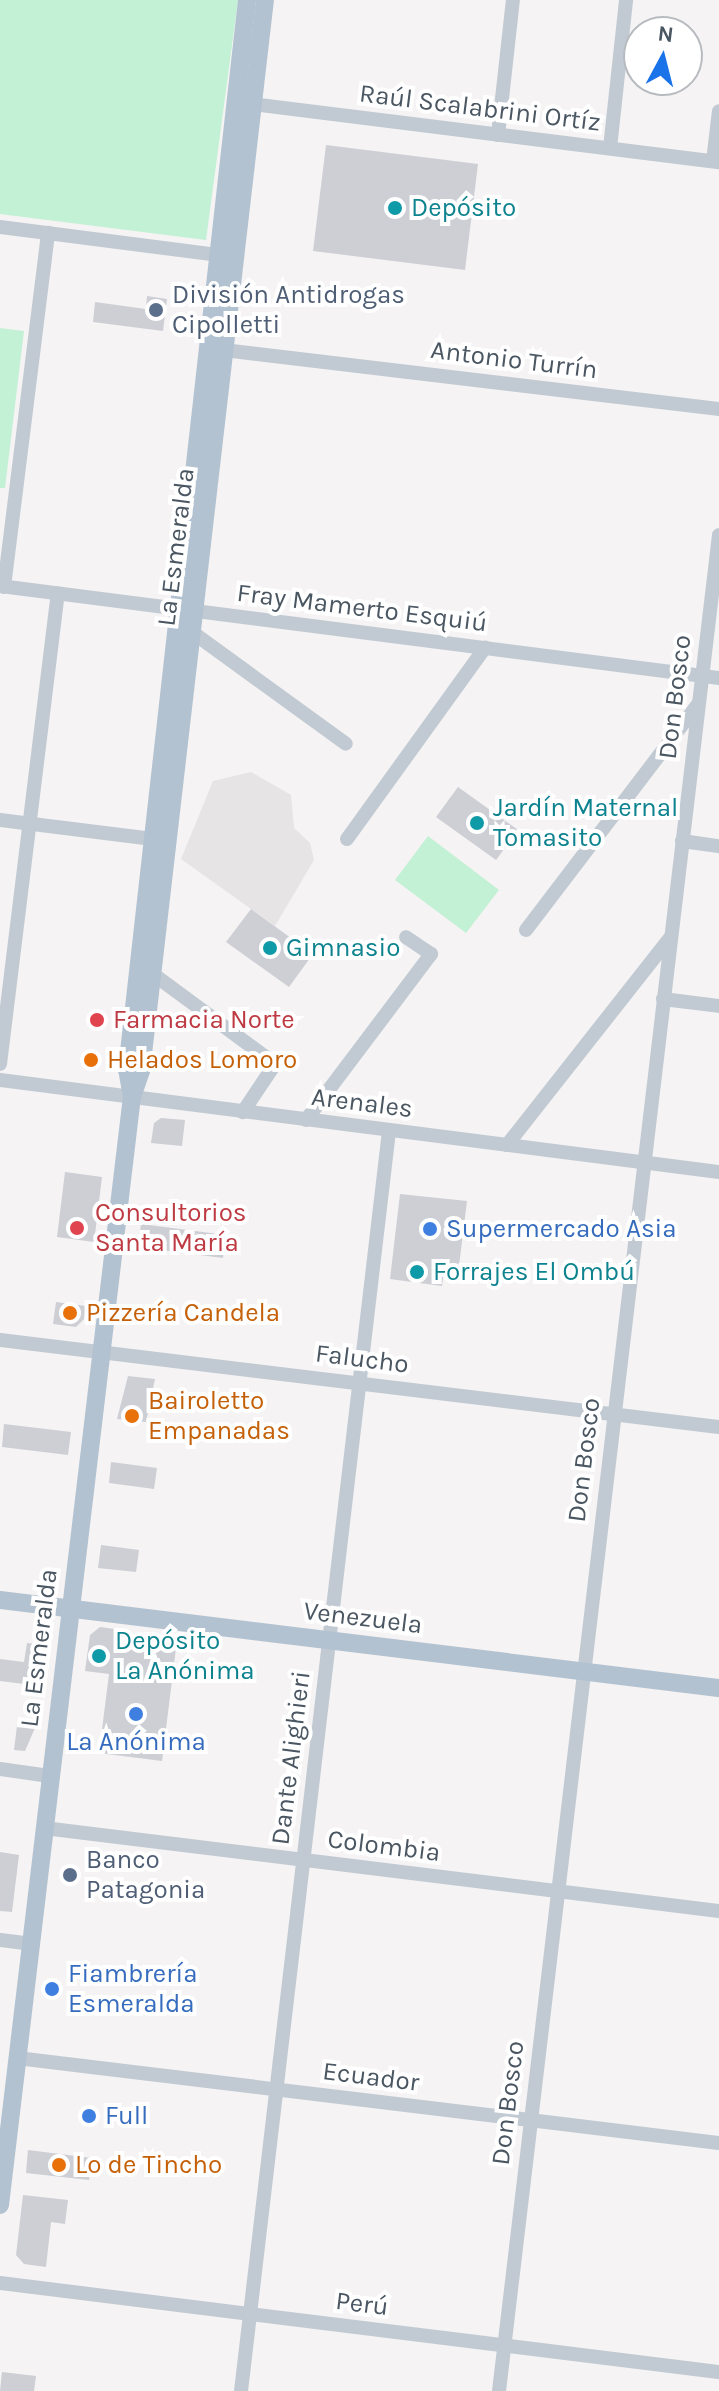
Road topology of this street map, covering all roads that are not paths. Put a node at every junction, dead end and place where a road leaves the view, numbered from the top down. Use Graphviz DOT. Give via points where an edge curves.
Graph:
graph roads {
  1 [pos="247,0"];
  2 [pos="265,0"];
  3 [pos="513,0"];
  4 [pos="626,0"];
  5 [pos="244,103"];
  6 [pos="719,111"];
  7 [pos="498,135"];
  8 [pos="610,148"];
  9 [pos="716,161"];
  10 [pos="0,227"];
  11 [pos="48,233"];
  12 [pos="227,256"];
  13 [pos="216,349"];
  14 [pos="719,409"];
  15 [pos="719,535"];
  16 [pos="2,586"];
  17 [pos="58,594"];
  18 [pos="186,610"];
  19 [pos="192,632"];
  20 [pos="485,648"];
  21 [pos="702,676"];
  22 [pos="719,678"];
  23 [pos="699,703"];
  24 [pos="346,744"];
  25 [pos="0,820"];
  26 [pos="30,824"];
  27 [pos="153,839"];
  28 [pos="347,839"];
  29 [pos="682,841"];
  30 [pos="719,846"];
  31 [pos="526,930"];
  32 [pos="406,937"];
  33 [pos="670,938"];
  34 [pos="153,974"];
  35 [pos="663,999"];
  36 [pos="719,1006"];
  37 [pos="0,1064"];
  38 [pos="0,1080"];
  39 [pos="132,1097"];
  40 [pos="243,1112"];
  41 [pos="306,1120"];
  42 [pos="389,1131"];
  43 [pos="507,1145"];
  44 [pos="643,1162"];
  45 [pos="719,1172"];
  46 [pos="0,1340"];
  47 [pos="101,1352"];
  48 [pos="359,1383"];
  49 [pos="613,1414"];
  50 [pos="719,1427"];
  51 [pos="0,1600"];
  52 [pos="70,1608"];
  53 [pos="329,1640"];
  54 [pos="583,1671"];
  55 [pos="719,1688"];
  56 [pos="0,1769"];
  57 [pos="50,1776"];
  58 [pos="44,1828"];
  59 [pos="303,1860"];
  60 [pos="557,1891"];
  61 [pos="719,1911"];
  62 [pos="0,1940"];
  63 [pos="31,1944"];
  64 [pos="17,2058"];
  65 [pos="276,2090"];
  66 [pos="5,2120"];
  67 [pos="530,2121"];
  68 [pos="719,2143"];
  69 [pos="0,2205"];
  70 [pos="0,2283"];
  71 [pos="250,2314"];
  72 [pos="504,2345"];
  73 [pos="719,2372"];
  74 [pos="241,2391"];
  75 [pos="499,2391"];
  1 -- 5 [label="main road, La Esmeralda"];
  2 -- 5 [label="main road, La Esmeralda"];
  3 -- 7 [label="street"];
  4 -- 8 [label="street"];
  5 -- 7 [label="street, Raúl Scalabrini Ortíz"];
  5 -- 12 [label="main road, La Esmeralda"];
  6 -- 9 [label="street"];
  7 -- 8 [label="street, Raúl Scalabrini Ortíz"];
  8 -- 9 [label="street, Raúl Scalabrini Ortíz"];
  10 -- 11 [label="street"];
  11 -- 12 [label="street"];
  11 -- 16 [label="street"];
  12 -- 13 [label="main road, La Esmeralda"];
  13 -- 14 [label="street, Antonio Turrín"];
  13 -- 18 [label="main road, La Esmeralda"];
  15 -- 21 [label="street, Don Bosco"];
  16 -- 17 [label="street, Fray Mamerto Esquiú"];
  17 -- 18 [label="street, Fray Mamerto Esquiú"];
  17 -- 26 [label="street"];
  18 -- 19 [label="main road, La Esmeralda"];
  18 -- 20 [label="street, Fray Mamerto Esquiú"];
  18 -- 27 [label="main road, La Esmeralda"];
  19 -- 24 [label="street"];
  19 -- 34 [label="main road, La Esmeralda"];
  20 -- 21 [label="street, Fray Mamerto Esquiú"];
  20 -- 28 [label="street"];
  21 -- 22 [label="street, Fray Mamerto Esquiú"];
  21 -- 23 [label="street, Don Bosco"];
  23 -- 29 [label="street, Don Bosco"];
  23 -- 31 [label="street"];
  25 -- 26 [label="street"];
  26 -- 27 [label="street"];
  26 -- 37 [label="street"];
  27 -- 39 [label="main road, La Esmeralda" via="127,1070"];
  29 -- 30 [label="street"];
  29 -- 33 [label="street, Don Bosco"];
  32 -- 41 [label="street" via="431,954"];
  33 -- 35 [label="street, Don Bosco"];
  33 -- 43 [label="street"];
  34 -- 39 [label="main road, La Esmeralda" via="141,1071"];
  34 -- 40 [label="street" via="275,1064"];
  35 -- 36 [label="street"];
  35 -- 44 [label="street, Don Bosco"];
  38 -- 39 [label="street, Arenales"];
  39 -- 40 [label="street, Arenales"];
  39 -- 47 [label="main road, La Esmeralda"];
  40 -- 41 [label="street, Arenales"];
  41 -- 42 [label="street, Arenales"];
  42 -- 43 [label="street, Arenales"];
  42 -- 48 [label="street, Dante Alighieri"];
  43 -- 44 [label="street, Arenales"];
  44 -- 45 [label="street, Arenales"];
  44 -- 49 [label="street, Don Bosco"];
  46 -- 47 [label="street, Falucho"];
  47 -- 48 [label="street, Falucho"];
  47 -- 52 [label="main road, La Esmeralda"];
  48 -- 49 [label="street, Falucho"];
  48 -- 53 [label="street, Dante Alighieri"];
  49 -- 50 [label="street, Falucho"];
  49 -- 54 [label="street, Don Bosco"];
  51 -- 52 [label="main road, Venezuela"];
  52 -- 53 [label="main road, Venezuela"];
  52 -- 57 [label="main road, La Esmeralda"];
  53 -- 54 [label="main road, Venezuela"];
  53 -- 59 [label="street, Dante Alighieri"];
  54 -- 55 [label="main road, Venezuela"];
  54 -- 60 [label="street, Don Bosco"];
  56 -- 57 [label="street"];
  57 -- 58 [label="main road, La Esmeralda"];
  58 -- 59 [label="street, Colombia"];
  58 -- 63 [label="main road, La Esmeralda"];
  59 -- 60 [label="street, Colombia"];
  59 -- 65 [label="street, Dante Alighieri"];
  60 -- 61 [label="street, Colombia"];
  60 -- 67 [label="street, Don Bosco"];
  62 -- 63 [label="street"];
  63 -- 64 [label="main road, La Esmeralda"];
  64 -- 65 [label="street, Ecuador"];
  64 -- 66 [label="main road, La Esmeralda"];
  65 -- 67 [label="street, Ecuador"];
  65 -- 71 [label="street, Dante Alighieri"];
  66 -- 69 [label="main road, La Esmeralda"];
  67 -- 68 [label="street, Ecuador"];
  67 -- 72 [label="street, Don Bosco"];
  70 -- 71 [label="street, Perú"];
  71 -- 72 [label="street, Perú"];
  71 -- 74 [label="street, Dante Alighieri"];
  72 -- 73 [label="street, Perú"];
  72 -- 75 [label="street, Don Bosco"];
}
